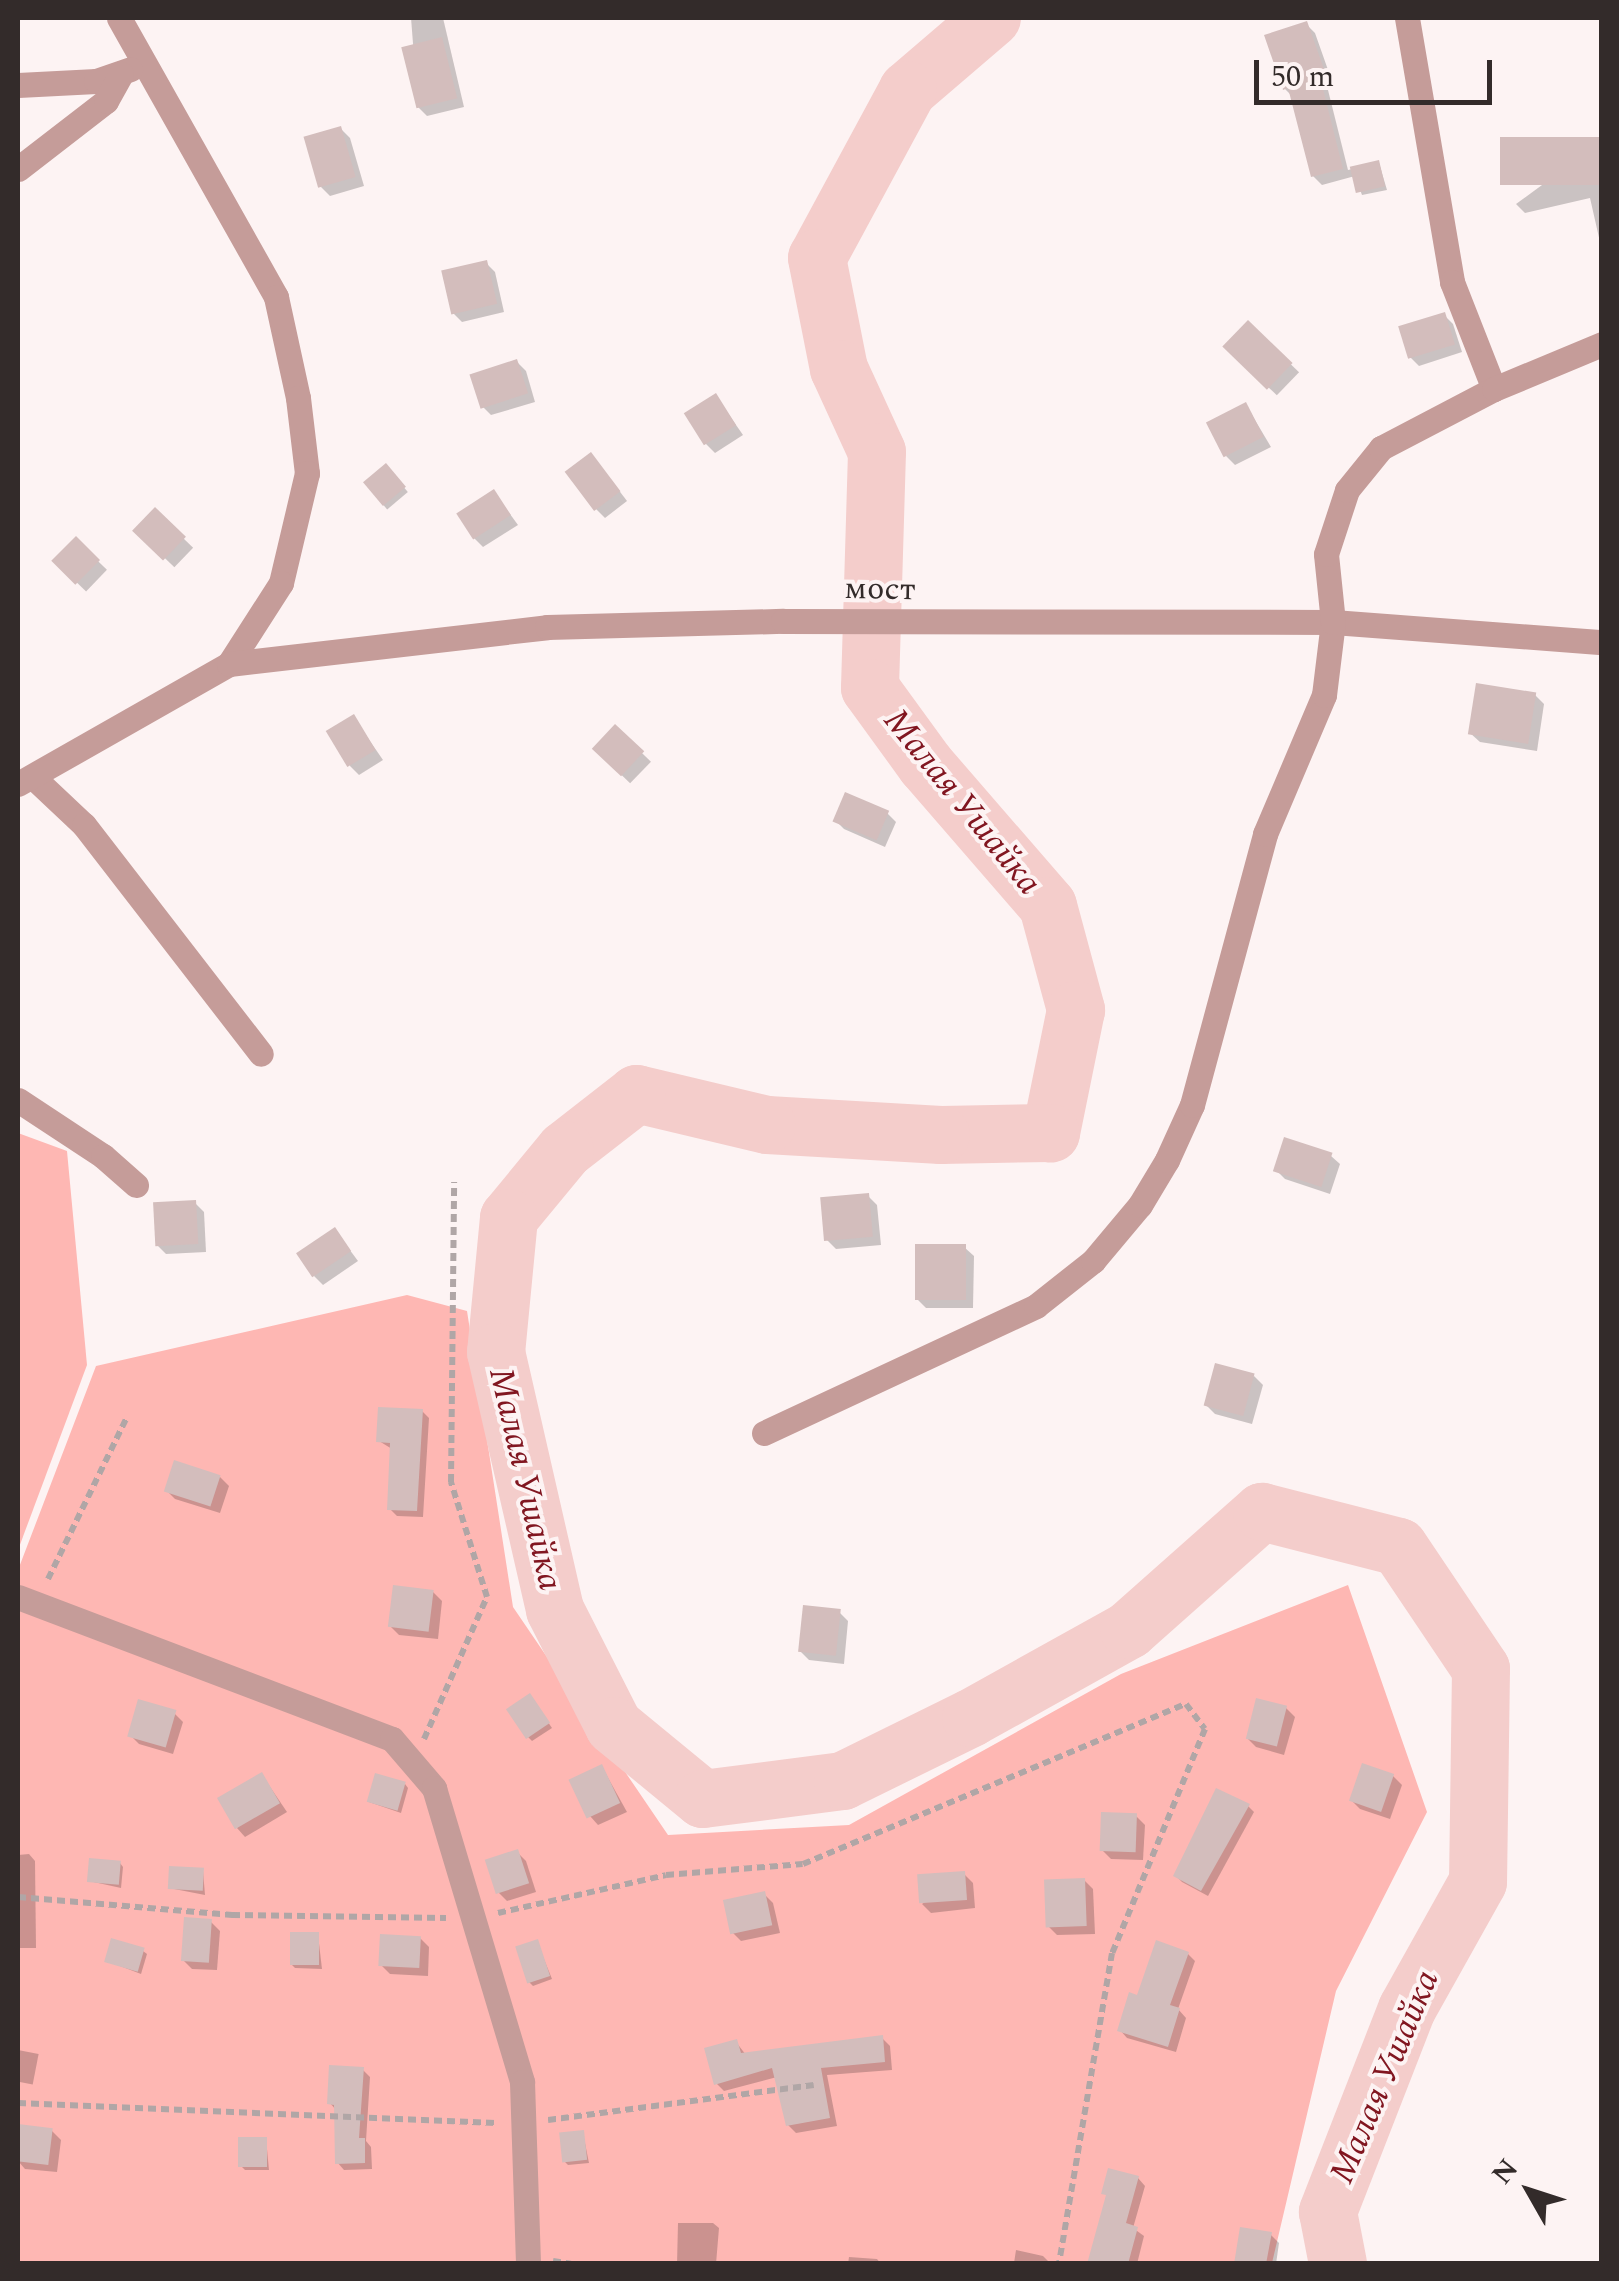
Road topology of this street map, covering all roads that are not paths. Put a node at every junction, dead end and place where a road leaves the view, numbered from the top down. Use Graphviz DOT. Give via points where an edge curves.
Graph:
graph roads {
  1 [pos="119,18"];
  2 [pos="1407,18"];
  3 [pos="132,67"];
  4 [pos="18,85"];
  5 [pos="18,170"];
  6 [pos="1602,344"];
  7 [pos="1494,388"];
  8 [pos="1333,622"];
  9 [pos="1602,642"];
  10 [pos="230,664"];
  11 [pos="25,781"];
  12 [pos="261,1054"];
  13 [pos="18,1100"];
  14 [pos="136,1185"];
  15 [pos="764,1434"];
  16 [pos="26,1599"];
  17 [pos="528,2264"];
  1 -- 3 [label="street"];
  2 -- 7 [label="street" via="1452,282"];
  3 -- 4 [label="street" via="96,81"];
  3 -- 5 [label="street" via="106,102"];
  3 -- 10 [label="street" via="276,297 298,398 307,474 281,583"];
  6 -- 7 [label="street"];
  7 -- 8 [label="street" via="1381,448 1360,469 1326,554"];
  8 -- 9 [label="street, мост"];
  8 -- 10 [label="street, мост" via="547,627"];
  8 -- 15 [label="street" via="1324,695 1265,834 1192,1105 1140,1205 1093,1260 1036,1306"];
  10 -- 11 [label="street"];
  11 -- 12 [label="street" via="84,824"];
  13 -- 14 [label="street"];
  16 -- 17 [label="street" via="392,1739 434,1788 522,2082"];
}
